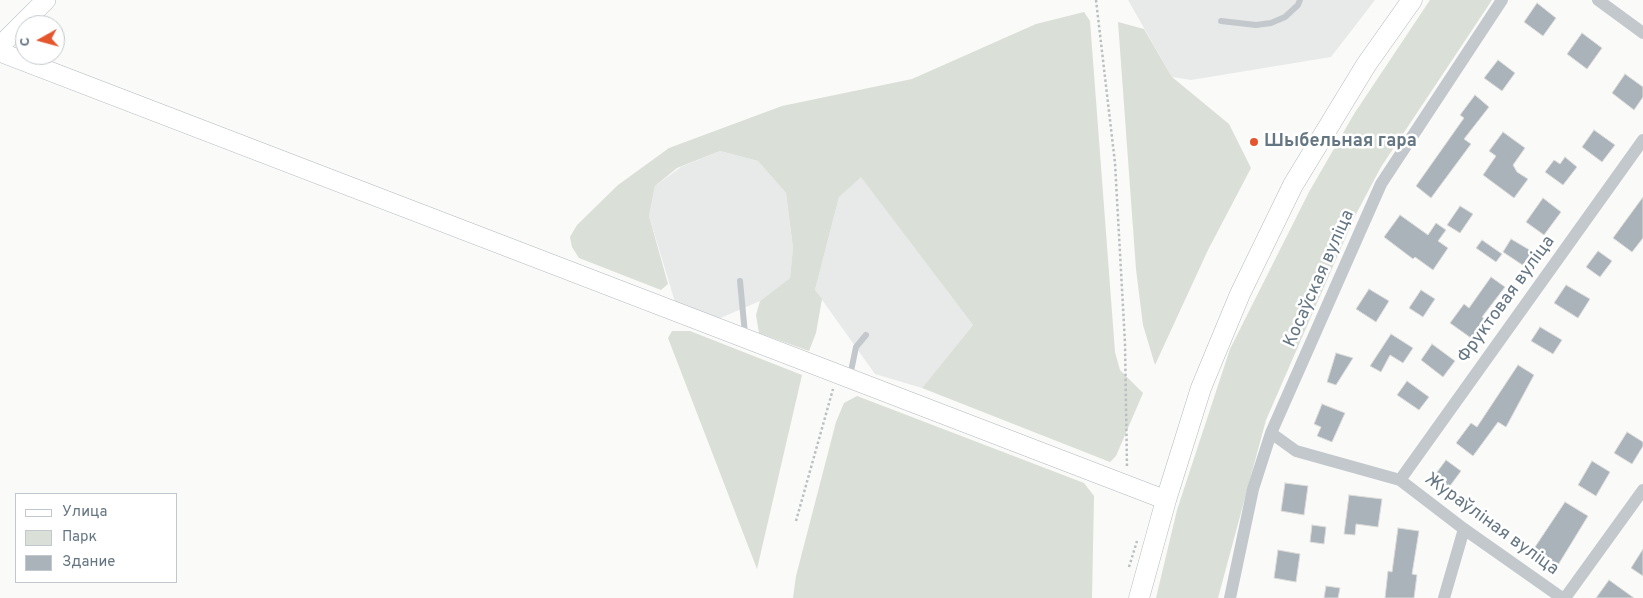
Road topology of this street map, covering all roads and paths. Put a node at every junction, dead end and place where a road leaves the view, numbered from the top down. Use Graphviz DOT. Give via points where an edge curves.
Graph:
graph roads {
  1 [pos="46,0"];
  2 [pos="1096,0"];
  3 [pos="1300,0"];
  4 [pos="1412,0"];
  5 [pos="1502,0"];
  6 [pos="1598,0"];
  7 [pos="1221,21"];
  8 [pos="1643,33"];
  9 [pos="0,46"];
  10 [pos="0,52"];
  11 [pos="1643,140"];
  12 [pos="740,281"];
  13 [pos="866,335"];
  14 [pos="746,338"];
  15 [pos="844,375"];
  16 [pos="1271,433"];
  17 [pos="1400,480"];
  18 [pos="1127,485"];
  19 [pos="1643,490"];
  20 [pos="1166,500"];
  21 [pos="796,521"];
  22 [pos="1464,530"];
  23 [pos="1143,597"];
  24 [pos="1230,598"];
  25 [pos="1444,598"];
  26 [pos="1563,598"];
  1 -- 9 [label="street"];
  2 -- 18 [label="path" via="1115,172 1126,343"];
  3 -- 7 [label="lane" via="1285,17 1271,23 1256,25"];
  4 -- 20 [label="main road" via="1366,65 1293,185 1240,294 1201,388"];
  5 -- 16 [label="street, Косаўская вуліца" via="1381,184"];
  6 -- 8 [label="street"];
  10 -- 14 [label="street"];
  11 -- 17 [label="street, Фруктовая вуліца"];
  12 -- 14 [label="lane"];
  13 -- 15 [label="lane"];
  14 -- 15 [label="street"];
  15 -- 18 [label="street"];
  15 -- 21 [label="path"];
  16 -- 17 [label="street" via="1296,451"];
  16 -- 24 [label="street, Косаўская вуліца" via="1253,489"];
  17 -- 22 [label="street, Жураўліная вуліца"];
  18 -- 20 [label="street"];
  19 -- 26 [label="street"];
  20 -- 23 [label="main road"];
  22 -- 25 [label="street"];
  22 -- 26 [label="street, Жураўліная вуліца"];
}
